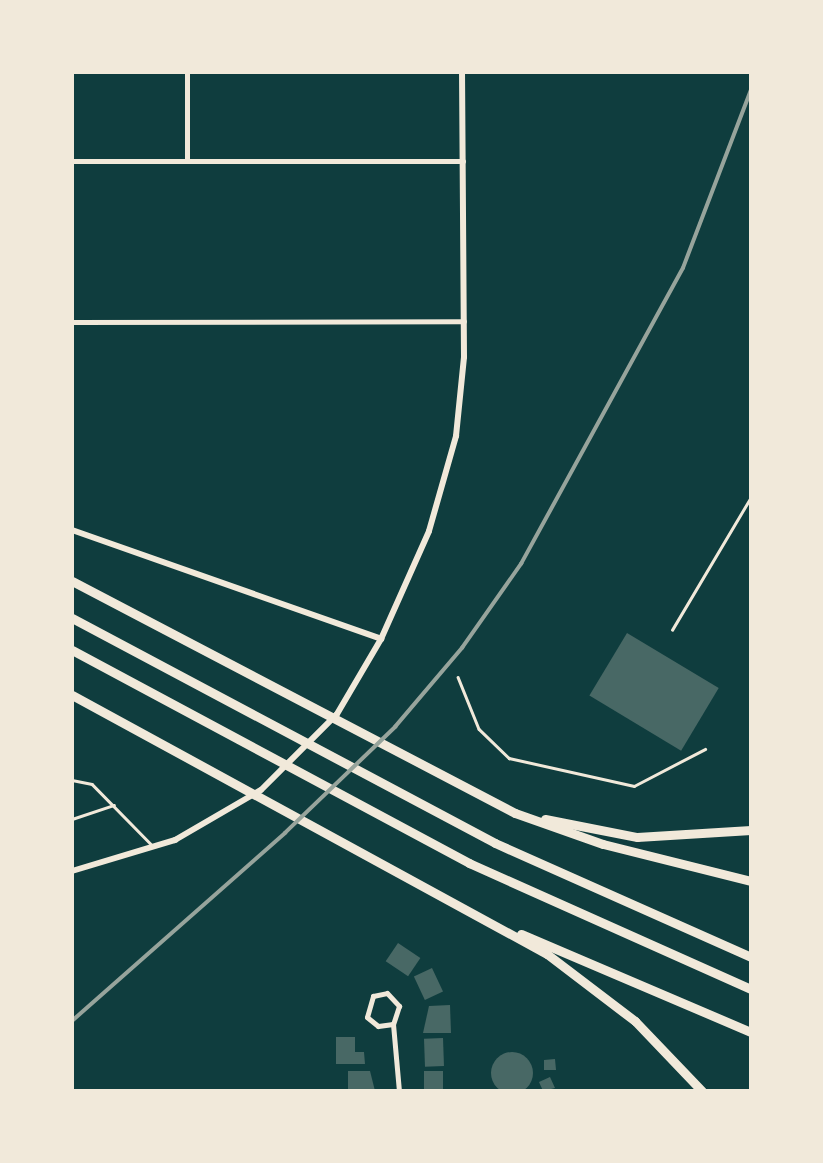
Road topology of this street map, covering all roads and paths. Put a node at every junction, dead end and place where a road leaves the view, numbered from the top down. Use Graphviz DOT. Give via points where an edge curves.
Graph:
graph roads {
  1 [pos="187,72"];
  2 [pos="462,72"];
  3 [pos="187,160"];
  4 [pos="72,161"];
  5 [pos="463,161"];
  6 [pos="464,321"];
  7 [pos="72,323"];
  8 [pos="751,497"];
  9 [pos="72,530"];
  10 [pos="72,581"];
  11 [pos="72,618"];
  12 [pos="672,629"];
  13 [pos="381,639"];
  14 [pos="72,650"];
  15 [pos="458,677"];
  16 [pos="72,695"];
  17 [pos="705,749"];
  18 [pos="72,780"];
  19 [pos="114,805"];
  20 [pos="515,813"];
  21 [pos="72,819"];
  22 [pos="751,830"];
  23 [pos="153,848"];
  24 [pos="72,871"];
  25 [pos="751,881"];
  26 [pos="490,921"];
  27 [pos="751,957"];
  28 [pos="751,989"];
  29 [pos="393,1024"];
  30 [pos="751,1032"];
  31 [pos="399,1091"];
  32 [pos="702,1091"];
  1 -- 3 [label="street"];
  2 -- 5 [label="street"];
  3 -- 4 [label="street"];
  3 -- 5 [label="street"];
  5 -- 6 [label="street"];
  6 -- 7 [label="street"];
  6 -- 13 [label="street" via="461,398 446,484"];
  8 -- 12 [label="lane"];
  9 -- 13 [label="street"];
  10 -- 20 [label="highway"];
  11 -- 27 [label="highway" via="565,877"];
  13 -- 23 [label="street" via="342,707 280,776 222,817"];
  14 -- 28 [label="highway" via="367,809 586,920"];
  15 -- 17 [label="lane" via="479,729 509,758 634,786"];
  16 -- 26 [label="highway"];
  18 -- 19 [label="lane" via="92,784"];
  19 -- 21 [label="lane"];
  19 -- 23 [label="lane"];
  20 -- 22 [label="highway" via="637,837"];
  20 -- 25 [label="highway" via="603,844"];
  23 -- 24 [label="street"];
  26 -- 30 [label="highway"];
  26 -- 32 [label="highway" via="585,979"];
  29 -- 29 [label="street" via="378,1026 367,1017 373,996 387,993 397,1001"];
  29 -- 31 [label="street"];
}
